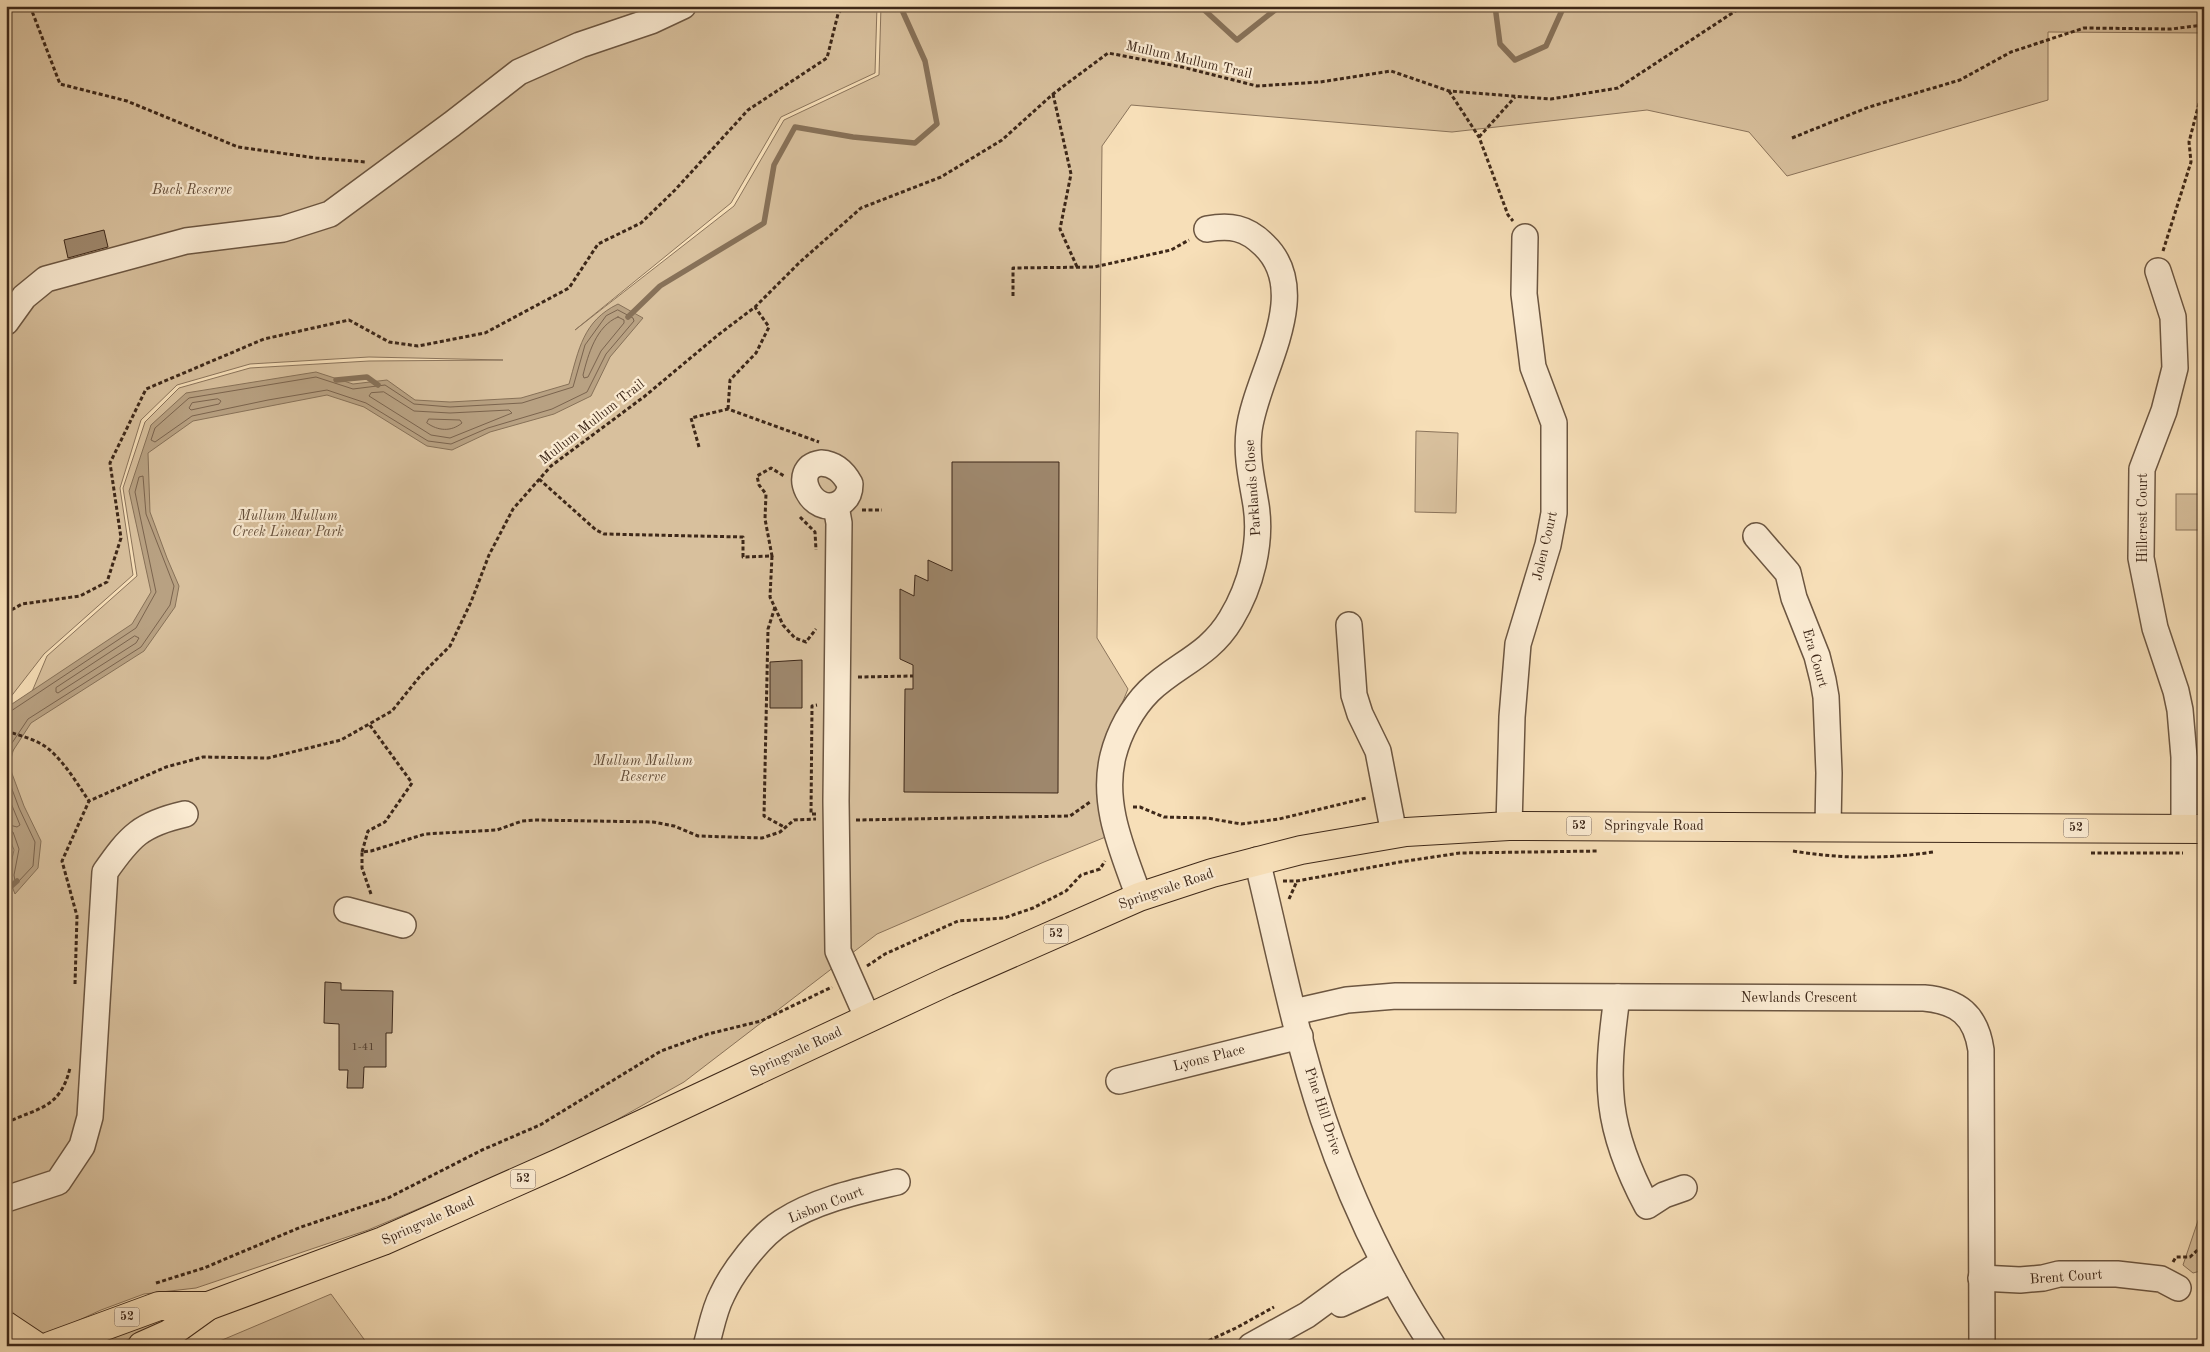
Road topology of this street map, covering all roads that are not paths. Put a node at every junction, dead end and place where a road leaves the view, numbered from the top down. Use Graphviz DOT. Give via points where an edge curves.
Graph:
graph roads {
  1 [pos="684,6"];
  2 [pos="1207,229"];
  3 [pos="1525,237"];
  4 [pos="2158,271"];
  5 [pos="6,322"];
  6 [pos="836,506"];
  7 [pos="1756,536"];
  8 [pos="1349,625"];
  9 [pos="185,814"];
  10 [pos="1509,826"];
  11 [pos="1828,826"];
  12 [pos="1394,834"];
  13 [pos="2191,837"];
  14 [pos="1260,870"];
  15 [pos="1139,897"];
  16 [pos="347,910"];
  17 [pos="403,925"];
  18 [pos="1617,997"];
  19 [pos="1294,1012"];
  20 [pos="868,1019"];
  21 [pos="1300,1036"];
  22 [pos="1118,1081"];
  23 [pos="897,1182"];
  24 [pos="1684,1188"];
  25 [pos="6,1199"];
  26 [pos="1388,1271"];
  27 [pos="1981,1278"];
  28 [pos="2170,1283"];
  29 [pos="208,1306"];
  30 [pos="6,1326"];
  31 [pos="36,1346"];
  32 [pos="50,1346"];
  33 [pos="142,1346"];
  34 [pos="706,1346"];
  35 [pos="1251,1346"];
  36 [pos="1433,1346"];
  37 [pos="1982,1346"];
  1 -- 5 [label="street" via="518,72 330,214 283,229 186,241 46,279 24,297"];
  2 -- 15 [label="street, Parklands Close" via="1226,226 1237,229 1259,239 1270,250 1282,275 1282,321 1254,402 1249,432 1248,467 1258,523 1255,562 1247,584 1231,619 1207,648 1154,687 1138,704 1125,724 1113,756 1110,806"];
  3 -- 10 [label="street, Jolen Court" via="1524,294 1533,367 1554,423 1554,513 1548,545 1518,644"];
  4 -- 13 [label="street, Hillcrest Court" via="2173,316 2175,368 2164,411 2142,469 2141,558 2154,628 2180,710"];
  6 -- 20 [label="street" via="839,523 836,678 838,951"];
  7 -- 11 [label="street, Era Court" via="1788,573 1824,680"];
  8 -- 12 [label="street" via="1354,695 1378,751"];
  9 -- 25 [label="street" via="144,827 124,844 105,872 90,1117 82,1146 58,1182"];
  10 -- 11 [label="main road, Springvale Road / 52"];
  10 -- 12 [label="main road, Springvale Road / 52"];
  11 -- 13 [label="main road, Springvale Road / 52"];
  12 -- 14 [label="main road, Springvale Road / 52" via="1301,850"];
  14 -- 15 [label="main road, Springvale Road / 52"];
  14 -- 19 [label="street, Pine Hill Drive"];
  15 -- 20 [label="main road, Springvale Road / 52"];
  16 -- 17 [label="street"];
  18 -- 19 [label="street, Newlands Crescent" via="1396,996 1347,1000"];
  18 -- 24 [label="street" via="1609,1078 1613,1118 1626,1163 1647,1206"];
  18 -- 27 [label="street, Newlands Crescent" via="1924,998 1960,1009 1977,1030 1981,1050"];
  19 -- 21 [label="street, Pine Hill Drive"];
  20 -- 29 [label="main road, Springvale Road / 52" via="383,1241"];
  21 -- 22 [label="street, Lyons Place"];
  21 -- 26 [label="street, Pine Hill Drive" via="1322,1116 1368,1234"];
  23 -- 34 [label="street, Lisbon Court" via="851,1193 782,1222 757,1244 739,1267 722,1295"];
  26 -- 35 [label="street" via="1348,1285 1308,1315"];
  26 -- 36 [label="street, Pine Hill Drive"];
  27 -- 28 [label="street, Brent Court" via="2020,1280 2090,1273"];
  27 -- 37 [label="street, Newlands Crescent"];
  29 -- 32 [label="main road, Springvale Road / 52" via="160,1306"];
  29 -- 33 [label="main road, Springvale Road / 52" via="169,1334"];
  30 -- 31 [label="main road"];
}
